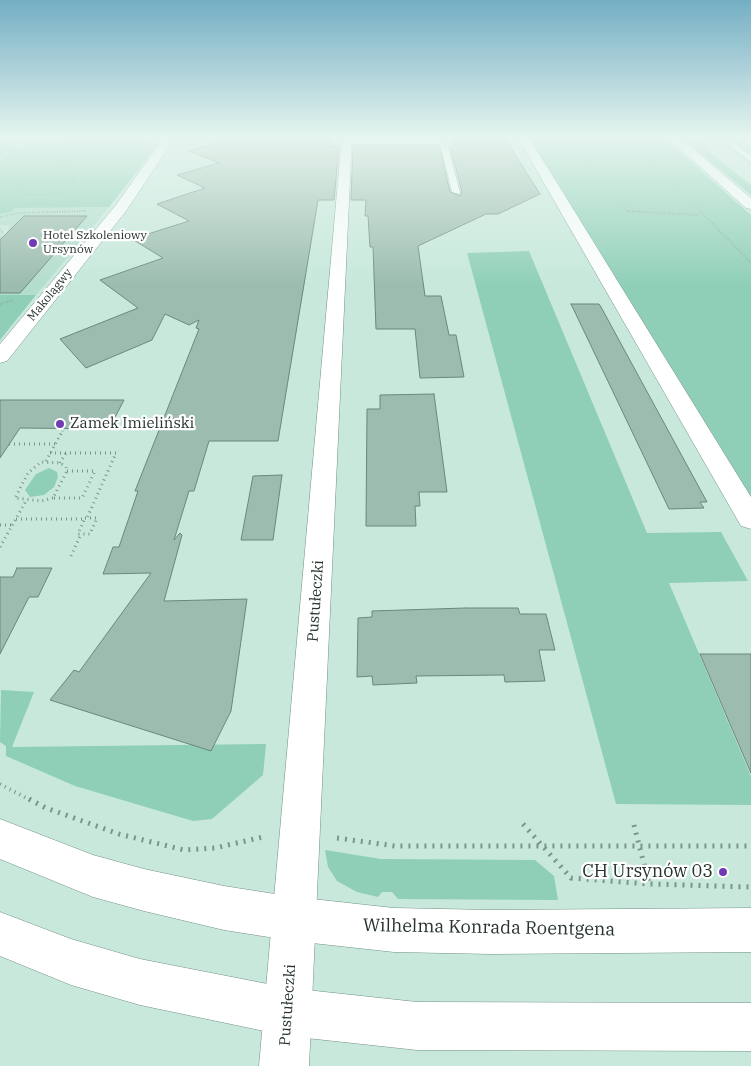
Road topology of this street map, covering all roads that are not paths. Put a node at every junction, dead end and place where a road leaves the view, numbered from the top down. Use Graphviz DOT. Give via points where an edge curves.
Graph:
graph roads {
  1 [pos="136,186"];
  2 [pos="344,186"];
  3 [pos="454,186"];
  4 [pos="552,186"];
  5 [pos="730,186"];
  6 [pos="456,192"];
  7 [pos="751,204"];
  8 [pos="0,358"];
  9 [pos="751,519"];
  10 [pos="0,839"];
  11 [pos="294,919"];
  12 [pos="751,930"];
  13 [pos="0,934"];
  14 [pos="288,1012"];
  15 [pos="751,1027"];
  16 [pos="284,1066"];
  1 -- 8 [label="street, Makolągwy"];
  2 -- 11 [label="street, Pustułeczki"];
  3 -- 6 [label="lane"];
  4 -- 9 [label="street"];
  5 -- 7 [label="street"];
  10 -- 11 [label="street, Wilhelma Konrada Roentgena" via="93,876 224,908"];
  11 -- 12 [label="street, Wilhelma Konrada Roentgena" via="433,931"];
  11 -- 14 [label="street, Pustułeczki"];
  13 -- 14 [label="street" via="71,962 140,982"];
  14 -- 15 [label="street" via="417,1026"];
  14 -- 16 [label="street, Pustułeczki"];
}
